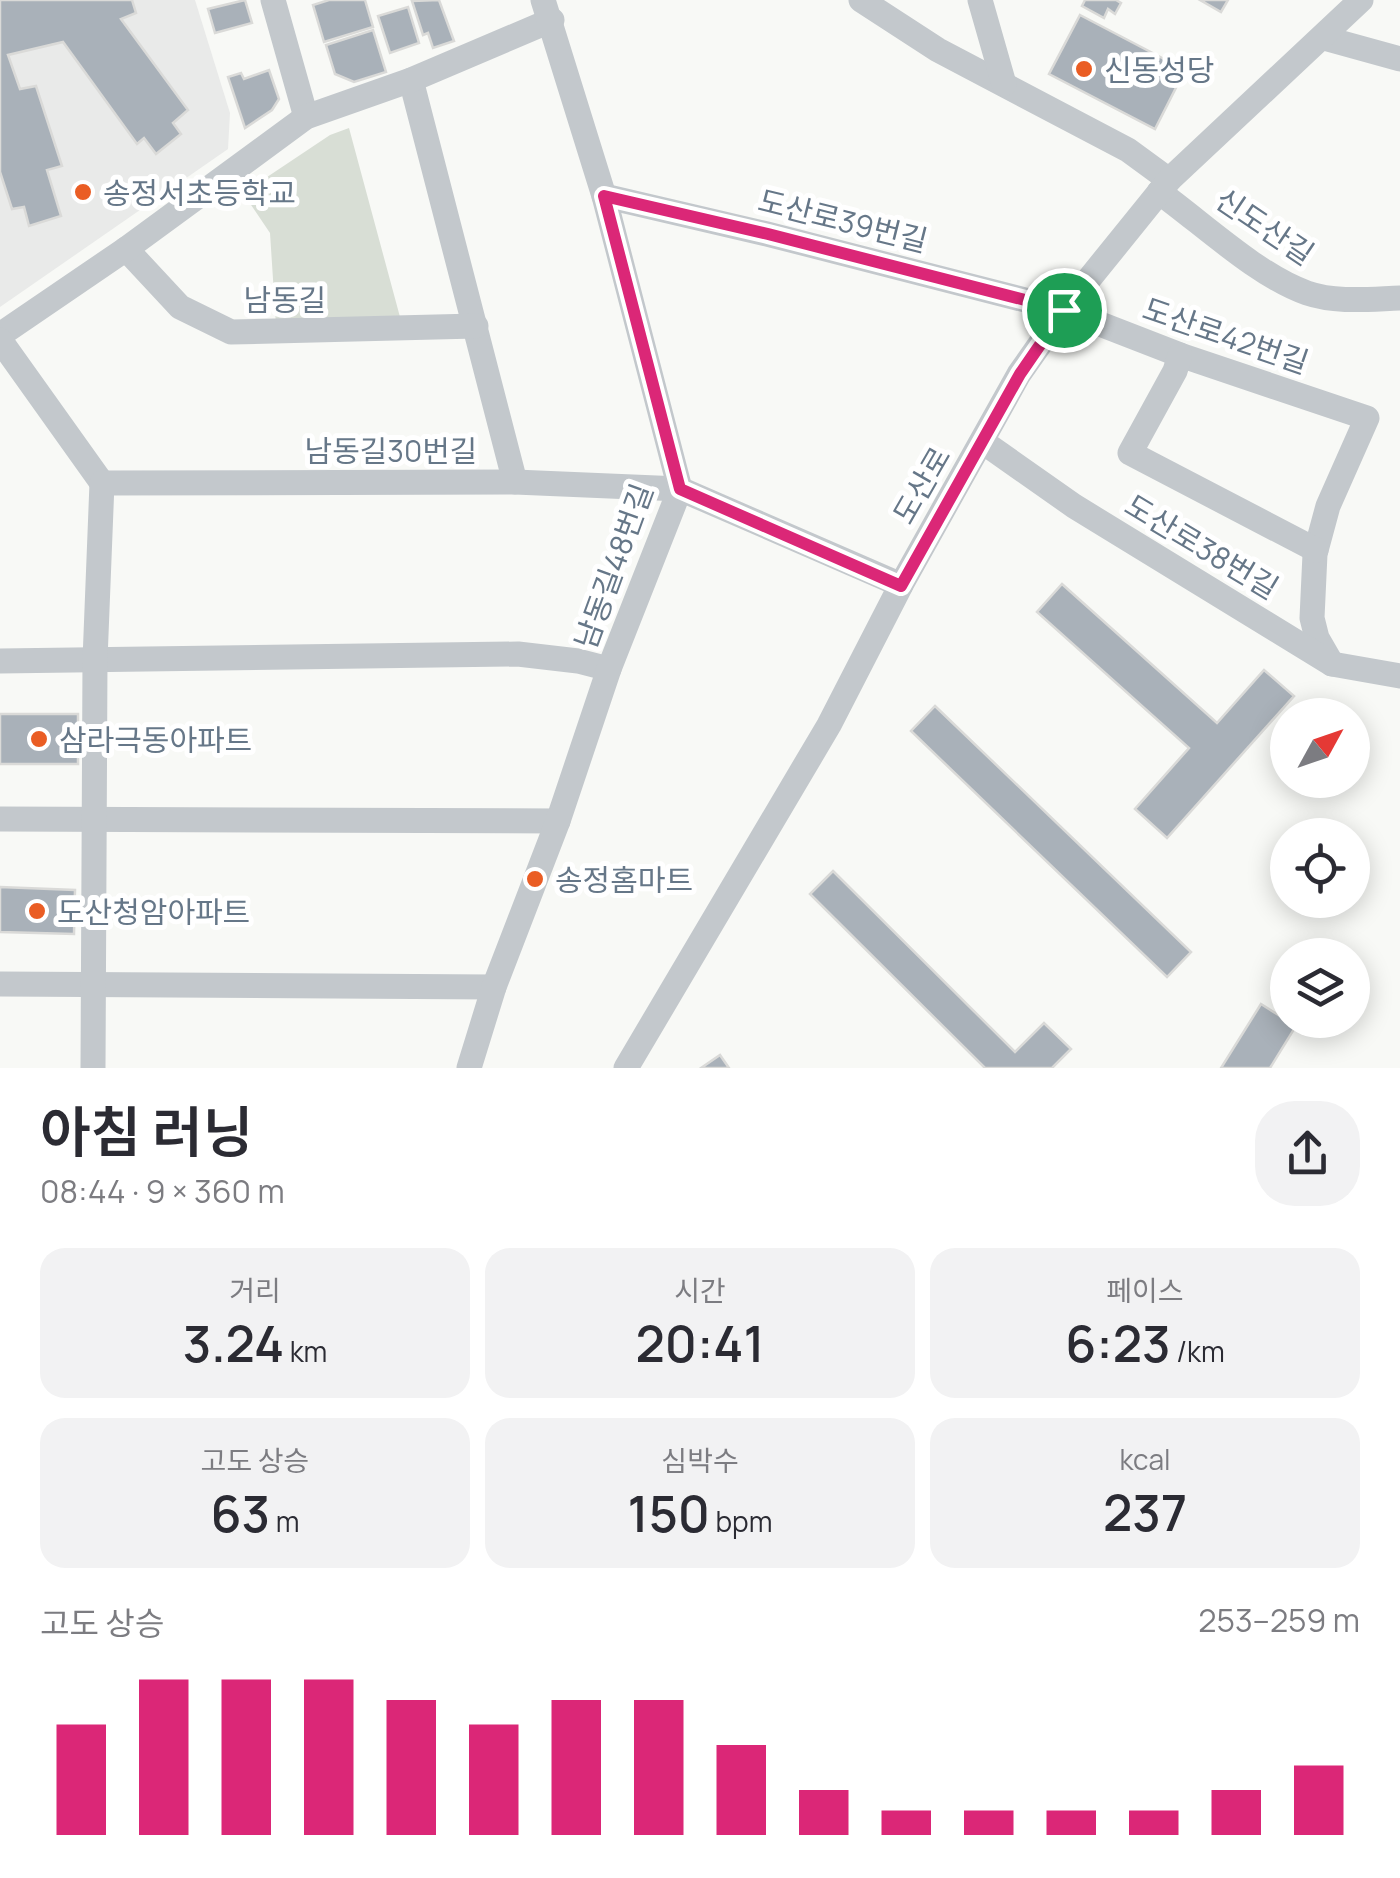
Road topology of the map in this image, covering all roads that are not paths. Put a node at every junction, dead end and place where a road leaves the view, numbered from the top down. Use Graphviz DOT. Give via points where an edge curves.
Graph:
graph roads {
  1 [pos="273,0"];
  2 [pos="861,0"];
  3 [pos="980,0"];
  4 [pos="1361,0"];
  5 [pos="547,10"];
  6 [pos="1324,38"];
  7 [pos="1400,59"];
  8 [pos="411,80"];
  9 [pos="1004,84"];
  10 [pos="306,117"];
  11 [pos="1164,186"];
  12 [pos="604,196"];
  13 [pos="126,249"];
  14 [pos="1400,298"];
  15 [pos="1064,310"];
  16 [pos="476,326"];
  17 [pos="0,338"];
  18 [pos="1180,355"];
  19 [pos="983,442"];
  20 [pos="514,482"];
  21 [pos="102,483"];
  22 [pos="680,489"];
  23 [pos="1316,550"];
  24 [pos="901,586"];
  25 [pos="95,660"];
  26 [pos="0,661"];
  27 [pos="1332,664"];
  28 [pos="610,670"];
  29 [pos="1400,676"];
  30 [pos="0,819"];
  31 [pos="94,819"];
  32 [pos="558,821"];
  33 [pos="0,984"];
  34 [pos="92,984"];
  35 [pos="494,987"];
  36 [pos="93,1068"];
  37 [pos="469,1068"];
  38 [pos="626,1068"];
  1 -- 10 [label="street"];
  2 -- 9 [label="street, 신도산길"];
  3 -- 9 [label="street"];
  4 -- 6 [label="street, 도산로"];
  5 -- 8 [label="street"];
  5 -- 12 [label="street, 남동길48번길"];
  6 -- 7 [label="street"];
  6 -- 11 [label="street, 도산로"];
  8 -- 10 [label="street"];
  8 -- 16 [label="street"];
  9 -- 11 [label="street, 신도산길" via="1128,150"];
  10 -- 13 [label="street"];
  11 -- 14 [label="street, 신도산길" via="1278,279 1309,294"];
  11 -- 15 [label="street, 도산로"];
  12 -- 15 [label="street, 도산로39번길"];
  12 -- 22 [label="street, 남동길48번길"];
  13 -- 16 [label="street, 남동길" via="180,307 231,332"];
  13 -- 17 [label="street"];
  15 -- 18 [label="street, 도산로42번길"];
  15 -- 19 [label="street, 도산로"];
  16 -- 20 [label="street"];
  17 -- 21 [label="street"];
  18 -- 23 [label="street" via="1130,453"];
  18 -- 23 [label="street, 도산로42번길" via="1367,418"];
  19 -- 24 [label="street, 도산로"];
  19 -- 27 [label="street, 도산로38번길" via="1074,506"];
  20 -- 21 [label="street, 남동길30번길"];
  20 -- 22 [label="street, 남동길30번길"];
  21 -- 25 [label="street"];
  22 -- 24 [label="street"];
  22 -- 28 [label="street, 남동길48번길"];
  23 -- 27 [label="street" via="1312,618"];
  24 -- 38 [label="street, 도산로" via="829,725"];
  25 -- 26 [label="street"];
  25 -- 28 [label="street" via="518,654"];
  25 -- 31 [label="street"];
  27 -- 29 [label="street, 도산로38번길"];
  28 -- 32 [label="street, 남동길48번길"];
  30 -- 31 [label="street"];
  31 -- 32 [label="street"];
  31 -- 34 [label="street"];
  32 -- 35 [label="street, 남동길48번길"];
  33 -- 34 [label="street"];
  34 -- 35 [label="street"];
  34 -- 36 [label="street"];
  35 -- 37 [label="street, 남동길48번길"];
}
